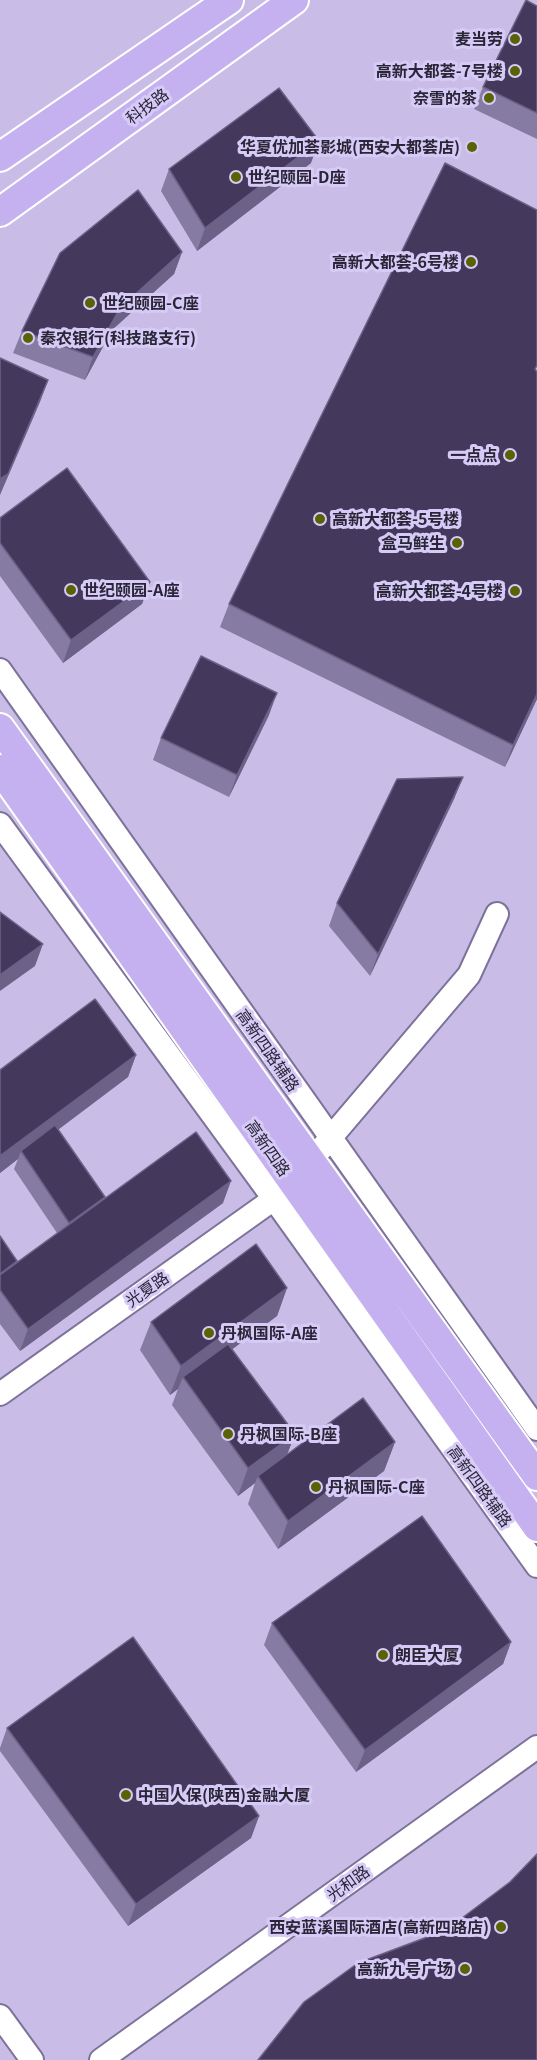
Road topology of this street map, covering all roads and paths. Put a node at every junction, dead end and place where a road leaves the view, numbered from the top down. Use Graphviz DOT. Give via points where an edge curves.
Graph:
graph roads {
  1 [pos="229,0"];
  2 [pos="294,0"];
  3 [pos="0,157"];
  4 [pos="0,212"];
  5 [pos="0,670"];
  6 [pos="0,728"];
  7 [pos="3,779"];
  8 [pos="0,824"];
  9 [pos="497,914"];
  10 [pos="330,1138"];
  11 [pos="311,1161"];
  12 [pos="284,1192"];
  13 [pos="0,1394"];
  14 [pos="537,1429"];
  15 [pos="537,1476"];
  16 [pos="537,1527"];
  17 [pos="537,1566"];
  18 [pos="537,1747"];
  19 [pos="0,2016"];
  20 [pos="32,2060"];
  21 [pos="101,2060"];
  1 -- 3 [label="main road"];
  2 -- 4 [label="main road, 科技路"];
  5 -- 10 [label="street, 高新四路辅路"];
  6 -- 11 [label="main road, 高新四路"];
  7 -- 12 [label="main road, 高新四路"];
  8 -- 12 [label="street, 高新四路辅路"];
  9 -- 10 [label="street" via="469,975"];
  10 -- 11 [label="street"];
  10 -- 14 [label="street, 高新四路辅路"];
  11 -- 15 [label="main road, 高新四路"];
  12 -- 13 [label="street, 光夏路"];
  12 -- 16 [label="main road, 高新四路"];
  12 -- 17 [label="street, 高新四路辅路"];
  18 -- 21 [label="street, 光和路"];
  19 -- 20 [label="street"];
}
